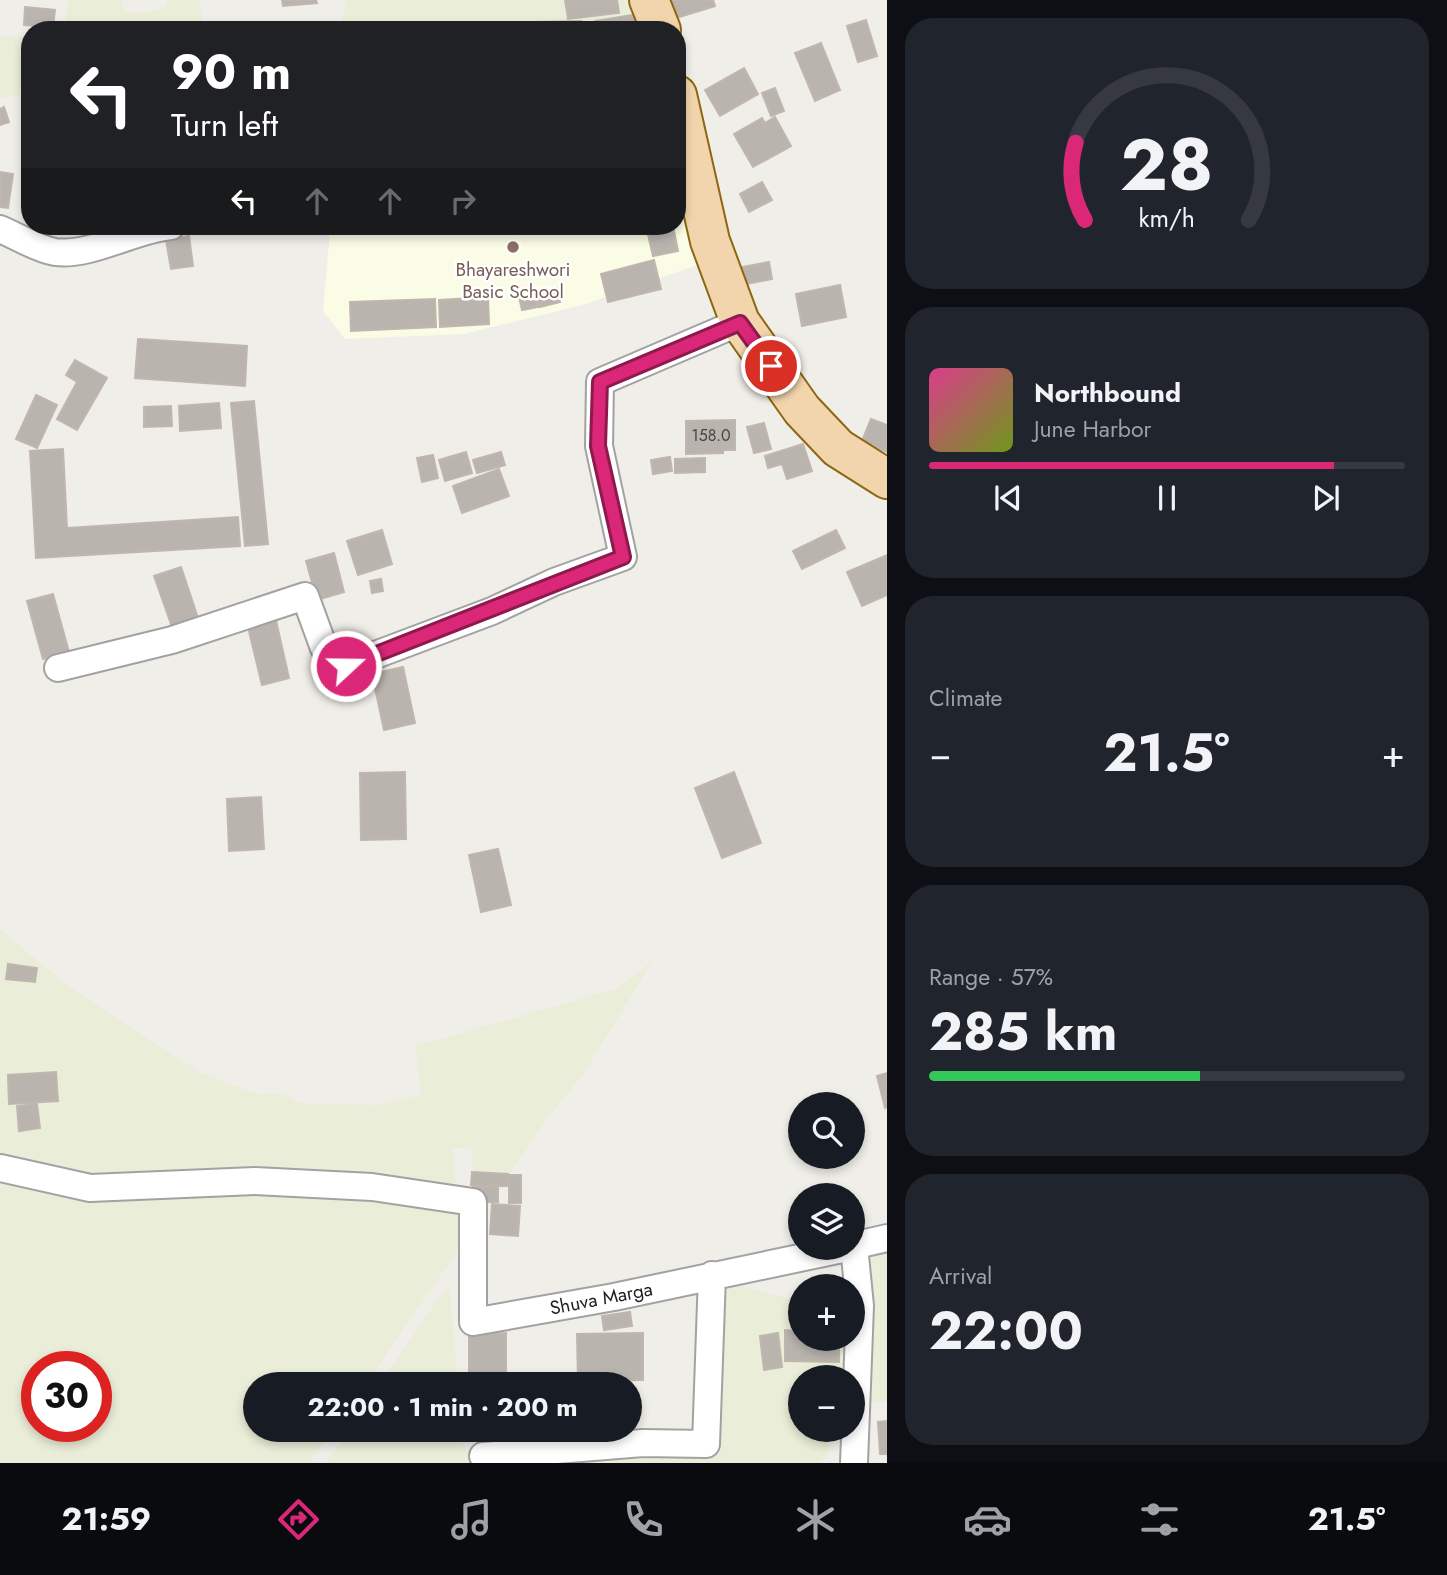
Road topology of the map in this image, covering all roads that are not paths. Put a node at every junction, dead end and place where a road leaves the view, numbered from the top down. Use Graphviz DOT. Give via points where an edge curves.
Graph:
graph roads {
  1 [pos="649,0"];
  2 [pos="657,21"];
  3 [pos="687,174"];
  4 [pos="0,229"];
  5 [pos="129,235"];
  6 [pos="740,323"];
  7 [pos="887,479"];
  8 [pos="58,668"];
  9 [pos="0,1168"];
  10 [pos="887,1238"];
  11 [pos="865,1244"];
  12 [pos="788,1260"];
  13 [pos="853,1260"];
  14 [pos="712,1275"];
  15 [pos="483,1456"];
  16 [pos="854,1463"];
  1 -- 2 [label="main road"];
  3 -- 6 [label="main road"];
  4 -- 5 [label="street" via="56,252 97,247"];
  6 -- 7 [label="main road" via="838,448"];
  6 -- 8 [label="street" via="600,382 598,446 623,557 346,666 324,648 305,596 172,640"];
  9 -- 14 [label="street, Shuva Marga" via="90,1188 255,1181 372,1186 473,1202 473,1322"];
  10 -- 11 [label="street, Shuva Marga"];
  12 -- 14 [label="street, Shuva Marga"];
  13 -- 16 [label="street" via="860,1306"];
  14 -- 15 [label="street" via="706,1444 643,1443"];
}
